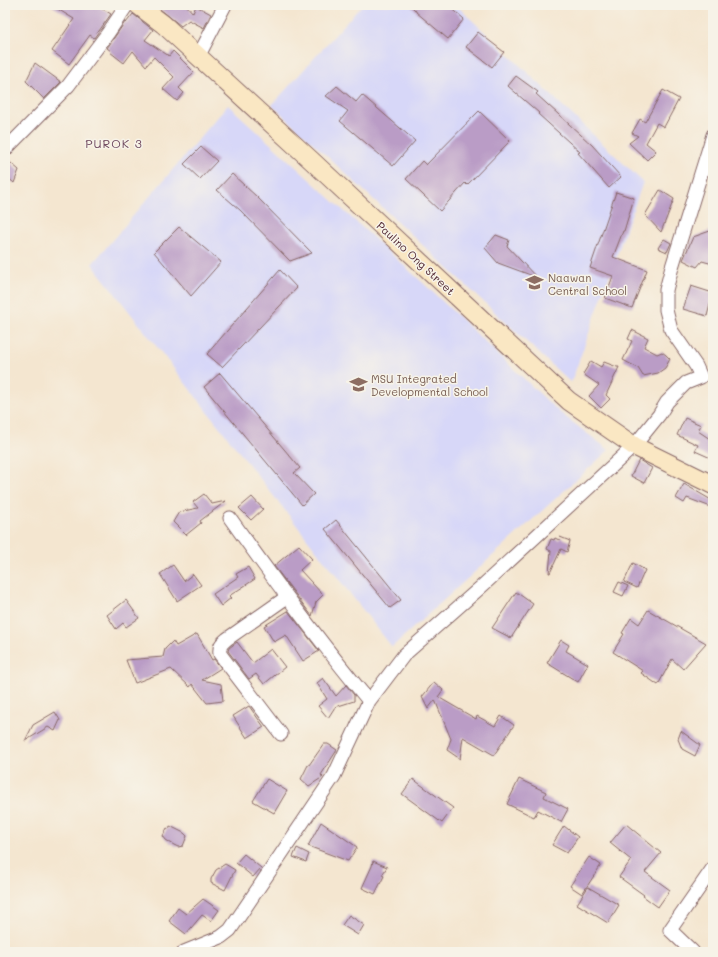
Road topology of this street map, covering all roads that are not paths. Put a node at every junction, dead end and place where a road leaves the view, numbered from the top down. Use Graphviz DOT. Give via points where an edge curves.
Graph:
graph roads {
  1 [pos="127,5"];
  2 [pos="138,5"];
  3 [pos="225,5"];
  4 [pos="198,57"];
  5 [pos="713,135"];
  6 [pos="5,150"];
  7 [pos="707,378"];
  8 [pos="634,446"];
  9 [pos="713,485"];
  10 [pos="230,518"];
  11 [pos="287,597"];
  12 [pos="369,701"];
  13 [pos="281,734"];
  14 [pos="713,868"];
  15 [pos="184,952"];
  16 [pos="693,952"];
  1 -- 6 [label="street" via="72,81"];
  2 -- 4 [label="street, Paulino Ong Street" via="163,24"];
  3 -- 4 [label="street"];
  4 -- 8 [label="street, Paulino Ong Street" via="569,401"];
  5 -- 7 [label="street" via="666,290 666,310 671,330"];
  7 -- 8 [label="street" via="686,383"];
  8 -- 9 [label="street, Paulino Ong Street"];
  8 -- 12 [label="street" via="408,651"];
  10 -- 11 [label="street"];
  11 -- 12 [label="street"];
  11 -- 13 [label="street" via="227,639 219,648 220,654"];
  12 -- 15 [label="street" via="334,776 230,930 221,937"];
  14 -- 16 [label="street" via="670,930"];
}
